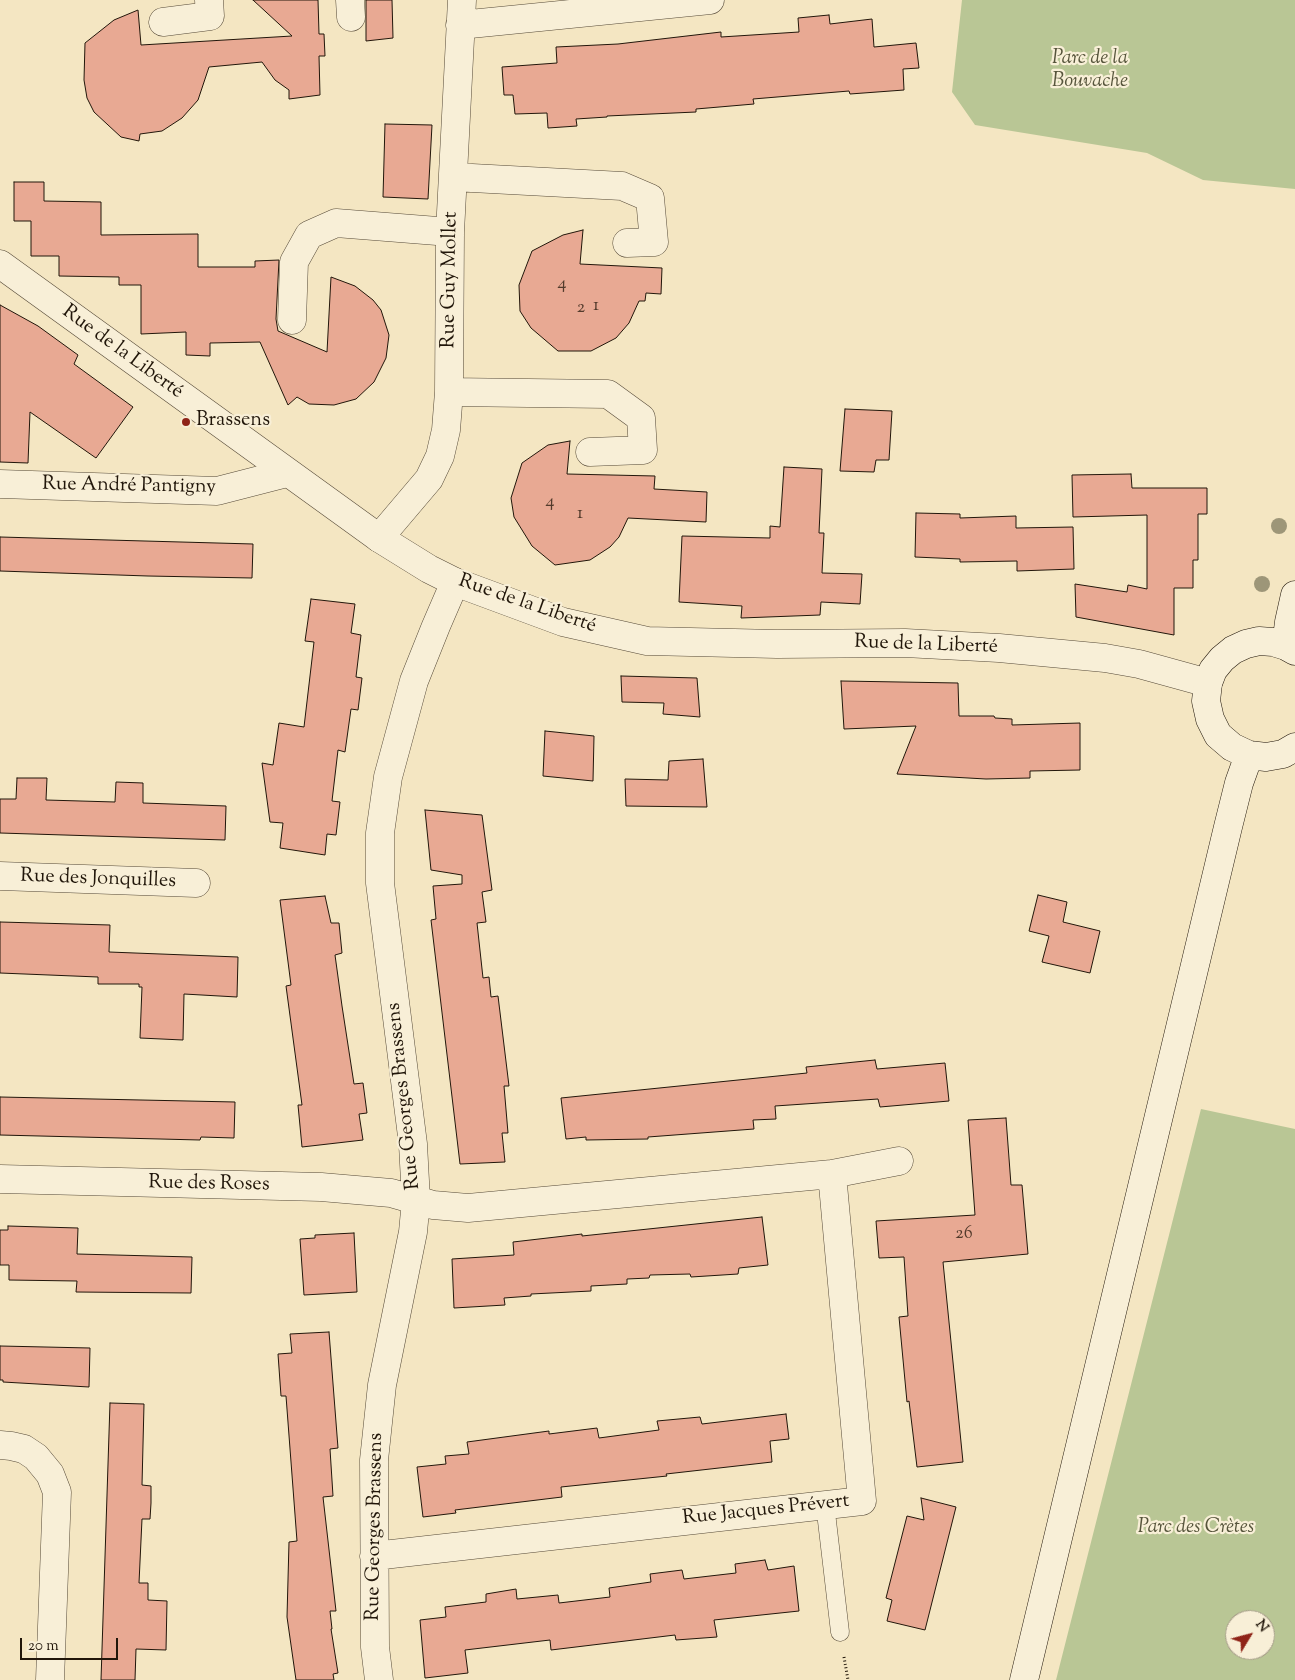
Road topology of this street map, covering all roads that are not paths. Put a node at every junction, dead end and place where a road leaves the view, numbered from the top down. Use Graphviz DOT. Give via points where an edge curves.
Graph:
graph roads {
  1 [pos="209,0"];
  2 [pos="710,0"];
  3 [pos="461,12"];
  4 [pos="163,22"];
  5 [pos="452,177"];
  6 [pos="450,232"];
  7 [pos="627,243"];
  8 [pos="0,264"];
  9 [pos="292,320"];
  10 [pos="449,392"];
  11 [pos="590,452"];
  12 [pos="286,473"];
  13 [pos="0,484"];
  14 [pos="379,538"];
  15 [pos="455,582"];
  16 [pos="1295,595"];
  17 [pos="1291,649"];
  18 [pos="1208,683"];
  19 [pos="1295,748"];
  20 [pos="1249,755"];
  21 [pos="0,876"];
  22 [pos="196,883"];
  23 [pos="899,1161"];
  24 [pos="832,1174"];
  25 [pos="0,1179"];
  26 [pos="416,1200"];
  27 [pos="0,1445"];
  28 [pos="825,1504"];
  29 [pos="374,1556"];
  30 [pos="840,1632"];
  31 [pos="50,1680"];
  32 [pos="379,1680"];
  33 [pos="1024,1680"];
  1 -- 4 [label="street" via="210,16"];
  2 -- 3 [label="street"];
  3 -- 5 [label="street, Rue Guy Mollet"];
  5 -- 6 [label="street, Rue Guy Mollet"];
  5 -- 7 [label="street" via="622,186 650,198 654,242"];
  6 -- 9 [label="street" via="336,223 309,235 294,262"];
  6 -- 10 [label="street, Rue Guy Mollet"];
  8 -- 12 [label="street, Rue de la Liberté"];
  10 -- 11 [label="street" via="608,394 641,418 643,450"];
  10 -- 14 [label="street, Rue Guy Mollet" via="446,430 440,456 429,479"];
  12 -- 13 [label="street, Rue André Pantigny" via="217,491"];
  12 -- 14 [label="street, Rue de la Liberté"];
  14 -- 15 [label="street, Rue de la Liberté"];
  15 -- 18 [label="street, Rue de la Liberté" via="563,622 647,641 905,643 999,648 1105,658"];
  15 -- 26 [label="street, Rue Georges Brassens" via="414,681 388,777 380,833 380,883 413,1144"];
  16 -- 17 [label="street"];
  17 -- 18 [label="street" via="1273,642 1246,644 1222,659"];
  18 -- 20 [label="street" via="1206,702 1218,735"];
  19 -- 20 [label="street" via="1266,757"];
  20 -- 33 [label="street" via="1230,820"];
  21 -- 22 [label="street, Rue des Jonquilles"];
  23 -- 24 [label="street"];
  24 -- 26 [label="street" via="468,1208 433,1206"];
  24 -- 28 [label="street, Rue Jacques Prévert" via="862,1501"];
  25 -- 26 [label="street, Rue des Roses" via="321,1187 391,1193"];
  26 -- 29 [label="street, Rue Georges Brassens" via="413,1232 382,1385 374,1460"];
  27 -- 31 [label="street" via="24,1449 36,1457 50,1474 57,1492"];
  28 -- 29 [label="street, Rue Jacques Prévert"];
  28 -- 30 [label="lane"];
  29 -- 32 [label="street, Rue Georges Brassens" via="375,1647"];
}
